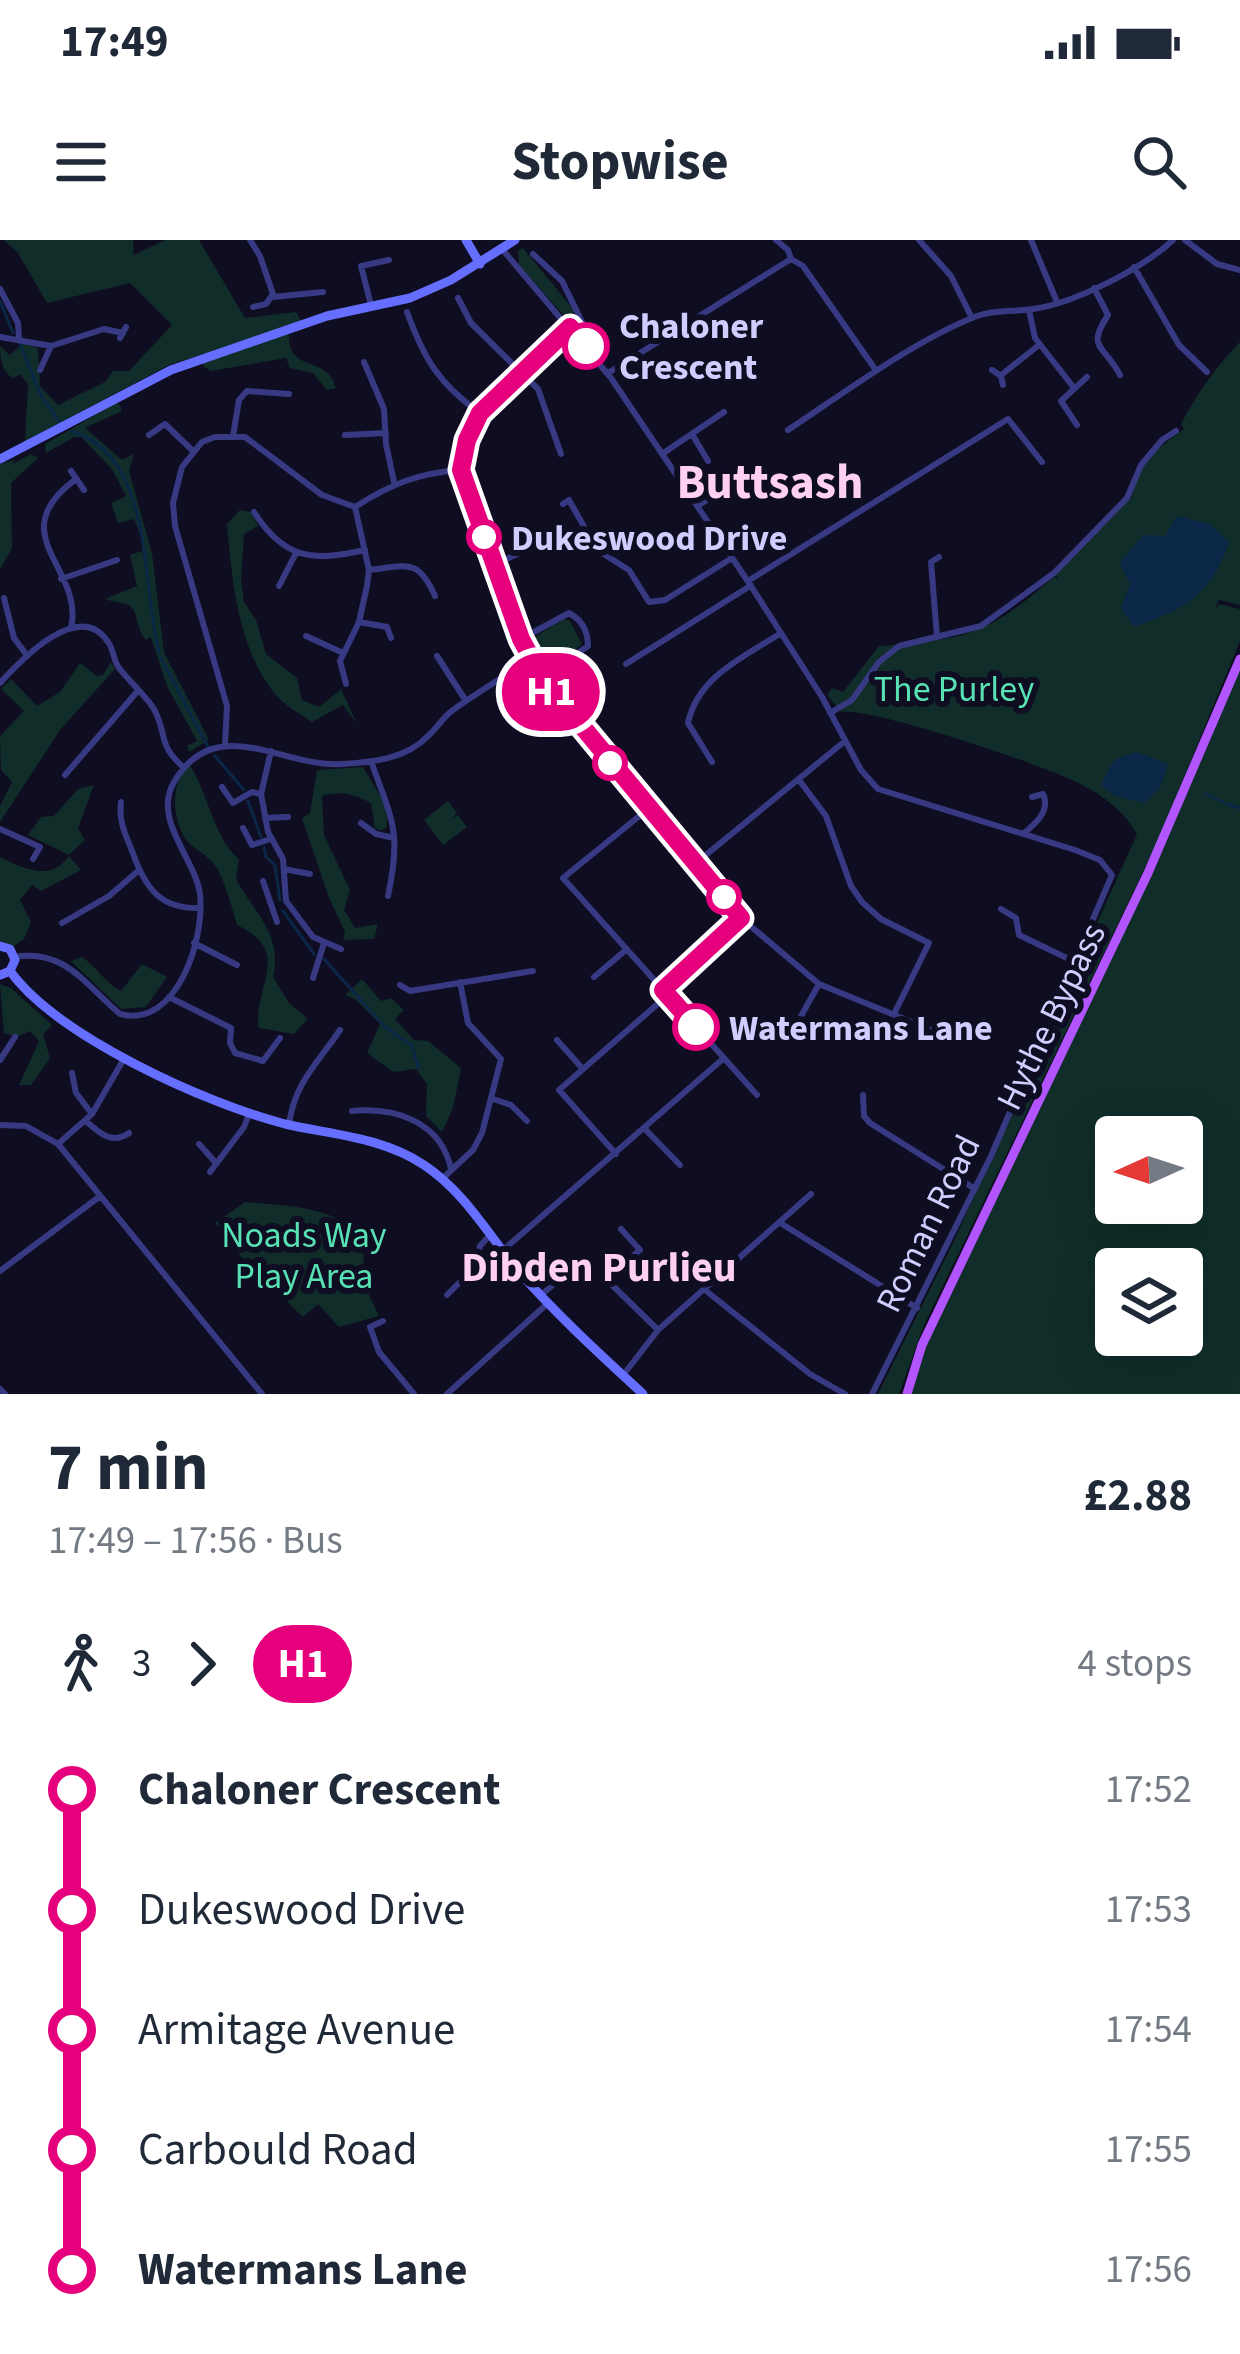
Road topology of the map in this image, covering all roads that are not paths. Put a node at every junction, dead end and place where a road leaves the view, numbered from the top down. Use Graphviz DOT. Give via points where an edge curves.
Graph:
graph roads {
  1 [pos="250,240"];
  2 [pos="466,240"];
  3 [pos="515,240"];
  4 [pos="776,240"];
  5 [pos="920,240"];
  6 [pos="1031,240"];
  7 [pos="1173,240"];
  8 [pos="1185,240"];
  9 [pos="502,249"];
  10 [pos="533,254"];
  11 [pos="791,259"];
  12 [pos="389,260"];
  13 [pos="480,264"];
  14 [pos="1134,267"];
  15 [pos="1239,270"];
  16 [pos="1240,281"];
  17 [pos="1094,288"];
  18 [pos="0,290"];
  19 [pos="323,292"];
  20 [pos="273,297"];
  21 [pos="458,298"];
  22 [pos="1057,302"];
  23 [pos="253,307"];
  24 [pos="371,307"];
  25 [pos="1029,310"];
  26 [pos="407,312"];
  27 [pos="972,318"];
  28 [pos="570,327"];
  29 [pos="585,328"];
  30 [pos="123,333"];
  31 [pos="577,335"];
  32 [pos="0,337"];
  33 [pos="19,339"];
  34 [pos="1039,345"];
  35 [pos="51,346"];
  36 [pos="600,347"];
  37 [pos="364,362"];
  38 [pos="875,369"];
  39 [pos="40,370"];
  40 [pos="992,370"];
  41 [pos="1201,371"];
  42 [pos="522,373"];
  43 [pos="608,374"];
  44 [pos="1120,374"];
  45 [pos="1087,377"];
  46 [pos="1074,388"];
  47 [pos="290,394"];
  48 [pos="724,412"];
  49 [pos="170,413"];
  50 [pos="480,413"];
  51 [pos="165,424"];
  52 [pos="1077,425"];
  53 [pos="788,430"];
  54 [pos="1176,431"];
  55 [pos="386,433"];
  56 [pos="345,434"];
  57 [pos="692,434"];
  58 [pos="149,435"];
  59 [pos="233,436"];
  60 [pos="193,451"];
  61 [pos="561,454"];
  62 [pos="662,454"];
  63 [pos="0,459"];
  64 [pos="708,461"];
  65 [pos="1042,462"];
  66 [pos="461,470"];
  67 [pos="724,471"];
  68 [pos="394,482"];
  69 [pos="84,490"];
  70 [pos="563,504"];
  71 [pos="697,506"];
  72 [pos="355,507"];
  73 [pos="254,512"];
  74 [pos="535,546"];
  75 [pos="365,550"];
  76 [pos="296,553"];
  77 [pos="104,554"];
  78 [pos="939,557"];
  79 [pos="732,558"];
  80 [pos="117,560"];
  81 [pos="106,563"];
  82 [pos="494,565"];
  83 [pos="369,570"];
  84 [pos="61,580"];
  85 [pos="750,583"];
  86 [pos="279,586"];
  87 [pos="435,596"];
  88 [pos="3,603"];
  89 [pos="358,622"];
  90 [pos="71,628"];
  91 [pos="782,633"];
  92 [pos="306,637"];
  93 [pos="391,638"];
  94 [pos="937,638"];
  95 [pos="521,639"];
  96 [pos="342,652"];
  97 [pos="26,654"];
  98 [pos="437,656"];
  99 [pos="531,659"];
  100 [pos="1240,659"];
  101 [pos="626,664"];
  102 [pos="542,678"];
  103 [pos="0,683"];
  104 [pos="346,684"];
  105 [pos="136,693"];
  106 [pos="466,701"];
  107 [pos="830,713"];
  108 [pos="845,741"];
  109 [pos="225,745"];
  110 [pos="271,751"];
  111 [pos="371,761"];
  112 [pos="712,762"];
  113 [pos="184,768"];
  114 [pos="65,776"];
  115 [pos="799,780"];
  116 [pos="222,787"];
  117 [pos="261,794"];
  118 [pos="1032,797"];
  119 [pos="121,802"];
  120 [pos="648,809"];
  121 [pos="288,817"];
  122 [pos="265,818"];
  123 [pos="361,823"];
  124 [pos="243,828"];
  125 [pos="0,829"];
  126 [pos="1023,834"];
  127 [pos="394,838"];
  128 [pos="271,839"];
  129 [pos="33,859"];
  130 [pos="696,863"];
  131 [pos="283,869"];
  132 [pos="139,871"];
  133 [pos="310,874"];
  134 [pos="263,881"];
  135 [pos="388,896"];
  136 [pos="286,901"];
  137 [pos="200,908"];
  138 [pos="1001,909"];
  139 [pos="741,918"];
  140 [pos="62,923"];
  141 [pos="194,944"];
  142 [pos="324,944"];
  143 [pos="0,946"];
  144 [pos="341,949"];
  145 [pos="627,949"];
  146 [pos="14,957"];
  147 [pos="1073,961"];
  148 [pos="237,965"];
  149 [pos="532,971"];
  150 [pos="5,973"];
  151 [pos="594,977"];
  152 [pos="313,978"];
  153 [pos="460,982"];
  154 [pos="819,984"];
  155 [pos="400,985"];
  156 [pos="665,992"];
  157 [pos="169,998"];
  158 [pos="894,1014"];
  159 [pos="801,1016"];
  160 [pos="241,1020"];
  161 [pos="231,1028"];
  162 [pos="340,1030"];
  163 [pos="936,1032"];
  164 [pos="15,1037"];
  165 [pos="280,1038"];
  166 [pos="551,1047"];
  167 [pos="125,1057"];
  168 [pos="724,1058"];
  169 [pos="0,1060"];
  170 [pos="582,1068"];
  171 [pos="71,1073"];
  172 [pos="757,1095"];
  173 [pos="863,1095"];
  174 [pos="493,1099"];
  175 [pos="352,1112"];
  176 [pos="249,1114"];
  177 [pos="88,1117"];
  178 [pos="527,1121"];
  179 [pos="0,1125"];
  180 [pos="289,1125"];
  181 [pos="644,1128"];
  182 [pos="129,1133"];
  183 [pos="58,1144"];
  184 [pos="199,1144"];
  185 [pos="616,1154"];
  186 [pos="216,1163"];
  187 [pos="680,1165"];
  188 [pos="452,1169"];
  189 [pos="210,1172"];
  190 [pos="442,1179"];
  191 [pos="975,1189"];
  192 [pos="811,1194"];
  193 [pos="99,1197"];
  194 [pos="781,1224"];
  195 [pos="621,1228"];
  196 [pos="489,1236"];
  197 [pos="502,1250"];
  198 [pos="0,1271"];
  199 [pos="560,1279"];
  200 [pos="705,1290"];
  201 [pos="462,1298"];
  202 [pos="545,1299"];
  203 [pos="916,1308"];
  204 [pos="383,1321"];
  205 [pos="658,1330"];
  206 [pos="623,1375"];
  207 [pos="262,1394"];
  208 [pos="414,1394"];
  209 [pos="447,1394"];
  210 [pos="644,1394"];
  211 [pos="844,1394"];
  212 [pos="872,1394"];
  213 [pos="908,1394"];
  1 -- 20 [label="street"];
  2 -- 13 [label="street"];
  3 -- 9 [label="street"];
  4 -- 11 [label="street"];
  5 -- 27 [label="street"];
  6 -- 22 [label="street"];
  7 -- 14 [label="street"];
  8 -- 15 [label="street"];
  9 -- 13 [label="street"];
  9 -- 28 [label="street"];
  10 -- 29 [label="street" via="562,281"];
  11 -- 38 [label="street"];
  11 -- 43 [label="street"];
  12 -- 24 [label="street" via="361,266"];
  13 -- 24 [label="street"];
  14 -- 17 [label="street"];
  14 -- 41 [label="street"];
  15 -- 16 [label="street"];
  17 -- 22 [label="street"];
  17 -- 44 [label="street" via="1108,312 1096,339"];
  18 -- 33 [label="street"];
  19 -- 20 [label="street"];
  20 -- 23 [label="street"];
  21 -- 42 [label="street"];
  22 -- 25 [label="street"];
  24 -- 63 [label="street" via="171,370"];
  25 -- 27 [label="street"];
  25 -- 34 [label="street"];
  26 -- 50 [label="street" via="424,357"];
  27 -- 38 [label="street"];
  28 -- 31 [label="street"];
  28 -- 42 [label="street"];
  29 -- 31 [label="street"];
  29 -- 36 [label="street"];
  30 -- 35 [label="street" via="104,329"];
  31 -- 43 [label="street"];
  32 -- 33 [label="street"];
  33 -- 35 [label="street"];
  34 -- 40 [label="street" via="1002,380"];
  34 -- 46 [label="street"];
  35 -- 39 [label="street"];
  37 -- 55 [label="street"];
  38 -- 53 [label="street"];
  42 -- 50 [label="street"];
  42 -- 61 [label="street" via="538,389"];
  43 -- 62 [label="street"];
  45 -- 46 [label="street"];
  46 -- 52 [label="street" via="1061,400"];
  47 -- 59 [label="street" via="247,391"];
  48 -- 57 [label="street"];
  49 -- 51 [label="street"];
  50 -- 66 [label="street"];
  51 -- 58 [label="street"];
  51 -- 60 [label="street"];
  54 -- 94 [label="street" via="1141,466 1127,498 1054,573 992,621"];
  55 -- 56 [label="street"];
  55 -- 68 [label="street"];
  57 -- 62 [label="street"];
  57 -- 64 [label="street"];
  59 -- 60 [label="street"];
  59 -- 72 [label="street" via="254,441 322,496"];
  60 -- 109 [label="street" via="176,482 175,526 227,706"];
  62 -- 71 [label="street"];
  65 -- 85 [label="street" via="1008,419"];
  66 -- 68 [label="street"];
  66 -- 82 [label="street"];
  67 -- 71 [label="street" via="733,485"];
  68 -- 72 [label="street"];
  69 -- 84 [label="street" via="74,475 42,518 43,547"];
  70 -- 79 [label="street" via="569,500 602,553 633,567 650,602"];
  71 -- 79 [label="street"];
  72 -- 75 [label="street"];
  73 -- 76 [label="street" via="269,536"];
  74 -- 82 [label="street"];
  75 -- 76 [label="street"];
  75 -- 83 [label="street"];
  76 -- 86 [label="street"];
  77 -- 81 [label="street"];
  78 -- 94 [label="street" via="931,562"];
  79 -- 85 [label="street"];
  80 -- 81 [label="street"];
  81 -- 84 [label="street"];
  82 -- 95 [label="street"];
  83 -- 87 [label="street" via="413,566"];
  83 -- 89 [label="street"];
  84 -- 90 [label="street"];
  85 -- 91 [label="street"];
  85 -- 101 [label="street"];
  88 -- 97 [label="street"];
  89 -- 93 [label="street" via="387,627"];
  89 -- 96 [label="street"];
  90 -- 97 [label="street"];
  90 -- 105 [label="street" via="104,637"];
  91 -- 107 [label="street"];
  91 -- 112 [label="street" via="713,676 689,717"];
  92 -- 96 [label="street"];
  94 -- 107 [label="street" via="891,651 852,700"];
  95 -- 99 [label="street"];
  95 -- 102 [label="street" via="568,613 588,636 588,646"];
  96 -- 104 [label="street"];
  97 -- 103 [label="street"];
  98 -- 106 [label="street"];
  99 -- 102 [label="street"];
  99 -- 106 [label="street"];
  100 -- 213 [label="main road, Hythe Bypass" via="1148,873 922,1345"];
  102 -- 120 [label="street"];
  105 -- 113 [label="street" via="155,711 167,752"];
  105 -- 114 [label="street"];
  106 -- 111 [label="street" via="416,748"];
  107 -- 108 [label="street"];
  108 -- 115 [label="street"];
  108 -- 126 [label="street" via="878,789"];
  109 -- 110 [label="street"];
  109 -- 113 [label="street"];
  110 -- 111 [label="street" via="324,765"];
  110 -- 117 [label="street"];
  111 -- 127 [label="street"];
  113 -- 137 [label="street" via="168,802"];
  115 -- 130 [label="street"];
  115 -- 158 [label="street" via="826,816 862,902 929,943"];
  116 -- 117 [label="street" via="233,803"];
  117 -- 122 [label="street"];
  118 -- 126 [label="street" via="1043,794 1045,807"];
  119 -- 132 [label="street" via="116,826"];
  120 -- 130 [label="street"];
  120 -- 145 [label="street" via="563,878"];
  121 -- 122 [label="street"];
  122 -- 128 [label="street"];
  123 -- 127 [label="street"];
  124 -- 128 [label="street" via="252,845"];
  125 -- 129 [label="street" via="40,848"];
  126 -- 147 [label="street, Roman Road" via="1100,860 1112,875"];
  127 -- 135 [label="street"];
  128 -- 131 [label="street"];
  130 -- 139 [label="street"];
  131 -- 133 [label="street"];
  131 -- 136 [label="street"];
  132 -- 137 [label="street" via="167,904"];
  132 -- 140 [label="street"];
  134 -- 136 [label="street" via="277,920"];
  136 -- 142 [label="street"];
  137 -- 141 [label="street"];
  138 -- 147 [label="street" via="1016,918 1018,935"];
  139 -- 154 [label="street"];
  139 -- 156 [label="street"];
  141 -- 148 [label="street"];
  141 -- 157 [label="street"];
  142 -- 144 [label="street"];
  142 -- 152 [label="street"];
  143 -- 146 [label="street"];
  145 -- 151 [label="street"];
  145 -- 156 [label="street"];
  146 -- 150 [label="street"];
  146 -- 157 [label="street" via="61,961 120,1014 152,1012"];
  147 -- 191 [label="street, Roman Road"];
  149 -- 153 [label="street"];
  150 -- 167 [label="street"];
  153 -- 155 [label="street" via="410,992"];
  153 -- 174 [label="street" via="468,1023 501,1059"];
  154 -- 158 [label="street"];
  154 -- 159 [label="street"];
  156 -- 168 [label="street"];
  156 -- 170 [label="street"];
  157 -- 161 [label="street"];
  158 -- 163 [label="street"];
  160 -- 161 [label="street"];
  161 -- 165 [label="street" via="234,1051 260,1061"];
  162 -- 180 [label="street" via="303,1077"];
  164 -- 169 [label="street"];
  166 -- 170 [label="street" via="559,1037"];
  167 -- 176 [label="street"];
  167 -- 177 [label="street"];
  168 -- 172 [label="street"];
  168 -- 181 [label="street"];
  170 -- 185 [label="street" via="559,1090"];
  171 -- 177 [label="street"];
  173 -- 191 [label="street" via="870,1124"];
  174 -- 178 [label="street"];
  174 -- 188 [label="street" via="472,1150"];
  175 -- 188 [label="street" via="393,1112 422,1125 444,1144"];
  176 -- 180 [label="street"];
  176 -- 186 [label="street"];
  177 -- 182 [label="street" via="103,1136"];
  177 -- 183 [label="street"];
  179 -- 183 [label="street" via="33,1128"];
  180 -- 190 [label="street" via="369,1140"];
  181 -- 185 [label="street"];
  181 -- 187 [label="street"];
  183 -- 193 [label="street"];
  184 -- 186 [label="street"];
  185 -- 197 [label="street"];
  186 -- 189 [label="street"];
  188 -- 190 [label="street"];
  190 -- 196 [label="street"];
  191 -- 203 [label="street, Roman Road"];
  192 -- 194 [label="street"];
  193 -- 198 [label="street"];
  193 -- 207 [label="street"];
  194 -- 200 [label="street"];
  194 -- 203 [label="street"];
  195 -- 205 [label="street" via="640,1250 606,1280"];
  196 -- 197 [label="street"];
  196 -- 201 [label="street" via="475,1268 450,1292"];
  197 -- 202 [label="street"];
  199 -- 202 [label="street"];
  200 -- 205 [label="street"];
  200 -- 211 [label="street"];
  202 -- 206 [label="street"];
  202 -- 209 [label="street"];
  203 -- 212 [label="street, Roman Road"];
  204 -- 208 [label="street" via="370,1328 374,1343"];
  205 -- 206 [label="street"];
  206 -- 210 [label="street"];
}
